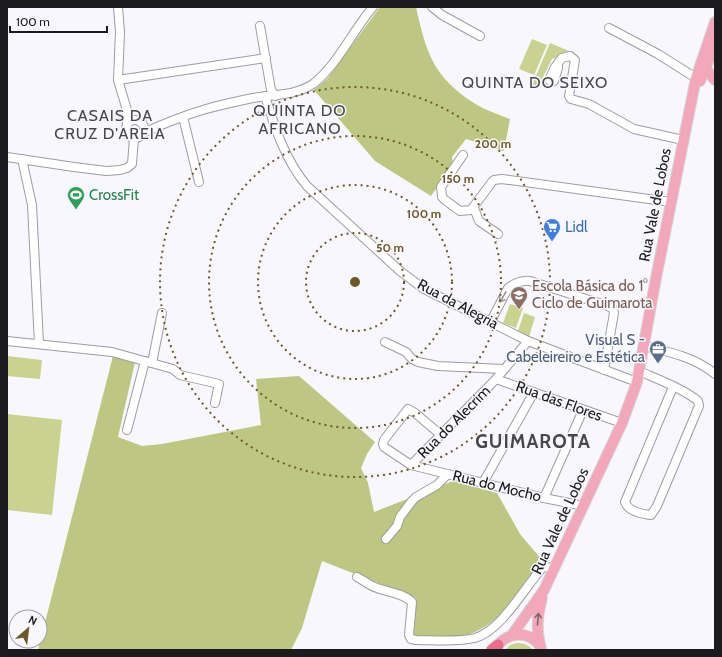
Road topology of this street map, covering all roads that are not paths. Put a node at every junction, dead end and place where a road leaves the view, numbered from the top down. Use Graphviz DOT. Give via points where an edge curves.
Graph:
graph roads {
  1 [pos="118,7"];
  2 [pos="373,7"];
  3 [pos="432,7"];
  4 [pos="715,22"];
  5 [pos="260,26"];
  6 [pos="609,28"];
  7 [pos="480,36"];
  8 [pos="715,45"];
  9 [pos="704,50"];
  10 [pos="715,56"];
  11 [pos="266,58"];
  12 [pos="558,64"];
  13 [pos="710,68"];
  14 [pos="118,80"];
  15 [pos="715,81"];
  16 [pos="695,86"];
  17 [pos="265,96"];
  18 [pos="275,96"];
  19 [pos="127,110"];
  20 [pos="183,117"];
  21 [pos="140,122"];
  22 [pos="127,123"];
  23 [pos="157,127"];
  24 [pos="143,133"];
  25 [pos="134,138"];
  26 [pos="683,140"];
  27 [pos="463,155"];
  28 [pos="7,157"];
  29 [pos="22,159"];
  30 [pos="198,182"];
  31 [pos="671,202"];
  32 [pos="474,208"];
  33 [pos="498,234"];
  34 [pos="162,313"];
  35 [pos="490,321"];
  36 [pos="528,341"];
  37 [pos="7,342"];
  38 [pos="385,342"];
  39 [pos="39,344"];
  40 [pos="644,346"];
  41 [pos="149,362"];
  42 [pos="503,370"];
  43 [pos="604,370"];
  44 [pos="639,371"];
  45 [pos="715,374"];
  46 [pos="496,379"];
  47 [pos="638,382"];
  48 [pos="673,387"];
  49 [pos="534,392"];
  50 [pos="215,403"];
  51 [pos="583,410"];
  52 [pos="622,423"];
  53 [pos="127,430"];
  54 [pos="441,435"];
  55 [pos="411,465"];
  56 [pos="448,474"];
  57 [pos="483,483"];
  58 [pos="544,498"];
  59 [pos="584,506"];
  60 [pos="386,539"];
  61 [pos="555,568"];
  62 [pos="357,577"];
  63 [pos="544,590"];
  64 [pos="512,635"];
  65 [pos="495,648"];
  66 [pos="541,649"];
  1 -- 14 [label="street"];
  2 -- 18 [label="street" via="332,64 318,79 300,91"];
  3 -- 7 [label="street"];
  4 -- 9 [label="main road, Rua Vale de Lobos"];
  5 -- 11 [label="street"];
  6 -- 16 [label="street" via="658,54"];
  8 -- 13 [label="main road, Rua Vale de Lobos"];
  9 -- 13 [label="main road, Rua Vale de Lobos" via="704,64"];
  9 -- 16 [label="main road, Rua Vale de Lobos"];
  10 -- 13 [label="main road"];
  11 -- 14 [label="street"];
  11 -- 18 [label="street" via="271,90"];
  12 -- 26 [label="street" via="565,56 575,60 569,96 571,99 589,104 634,129"];
  13 -- 15 [label="main road"];
  13 -- 16 [label="main road, Rua Vale de Lobos"];
  14 -- 19 [label="street"];
  15 -- 16 [label="main road" via="706,81"];
  16 -- 26 [label="main road, Rua Vale de Lobos"];
  17 -- 18 [label="street"];
  17 -- 20 [label="street"];
  17 -- 35 [label="street, Rua da Alegria" via="286,153 307,186 400,271 424,289"];
  19 -- 21 [label="street"];
  19 -- 22 [label="street"];
  20 -- 23 [label="street"];
  20 -- 30 [label="street"];
  21 -- 22 [label="street" via="132,120"];
  21 -- 23 [label="street"];
  21 -- 24 [label="street"];
  22 -- 25 [label="street" via="126,132"];
  23 -- 24 [label="street"];
  24 -- 25 [label="street" via="140,137"];
  25 -- 29 [label="street" via="132,164 120,170 74,167"];
  26 -- 31 [label="main road, Rua Vale de Lobos"];
  27 -- 32 [label="street" via="440,192 445,200 460,210 469,211"];
  28 -- 29 [label="street"];
  29 -- 39 [label="street" via="32,205"];
  31 -- 32 [label="street" via="502,179 492,182"];
  31 -- 40 [label="main road, Rua Vale de Lobos"];
  32 -- 33 [label="street" via="479,221"];
  34 -- 41 [label="street"];
  35 -- 36 [label="street, Rua da Alegria"];
  43 -- 35 [label="street, one-way" via="614,313 610,307 523,280 508,288"];
  36 -- 42 [label="street, Rua do Alecrim"];
  36 -- 43 [label="street, Rua da Alegria"];
  37 -- 39 [label="street"];
  38 -- 42 [label="street" via="409,353 412,359 418,362 438,366"];
  39 -- 41 [label="street" via="112,352"];
  40 -- 44 [label="main road, Rua Vale de Lobos"];
  40 -- 45 [label="street" via="694,361"];
  41 -- 50 [label="street" via="173,369 180,375 219,384"];
  41 -- 53 [label="street"];
  42 -- 46 [label="street, Rua do Alecrim"];
  43 -- 47 [label="street, Rua da Alegria"];
  44 -- 47 [label="main road, Rua Vale de Lobos"];
  44 -- 48 [label="street"];
  46 -- 49 [label="street, Rua das Flores"];
  46 -- 54 [label="street, Rua do Alecrim"];
  47 -- 52 [label="main road, Rua Vale de Lobos"];
  48 -- 48 [label="street" via="693,396 699,406 657,506 651,515 645,514 629,508 625,502"];
  49 -- 51 [label="street, Rua das Flores"];
  49 -- 57 [label="street"];
  51 -- 52 [label="street, Rua das Flores"];
  51 -- 58 [label="street"];
  52 -- 59 [label="main road, Rua Vale de Lobos"];
  54 -- 55 [label="street, Rua do Alecrim"];
  54 -- 55 [label="street" via="411,410 405,412 383,444"];
  55 -- 56 [label="street, Rua do Mocho"];
  56 -- 57 [label="street, Rua do Mocho"];
  56 -- 60 [label="street" via="437,485 412,501"];
  57 -- 58 [label="street, Rua do Mocho"];
  58 -- 59 [label="street, Rua do Mocho"];
  59 -- 61 [label="main road, Rua Vale de Lobos"];
  61 -- 62 [label="street" via="543,567 505,616 491,629 475,638 458,639 411,639 409,635 412,602 402,596 375,588"];
  61 -- 63 [label="main road, Rua Vale de Lobos"];
  63 -- 64 [label="main road"];
  66 -- 63 [label="main road, one-way" via="537,635"];
  64 -- 65 [label="main road"];
  64 -- 66 [label="main road" via="526,636"];
}
